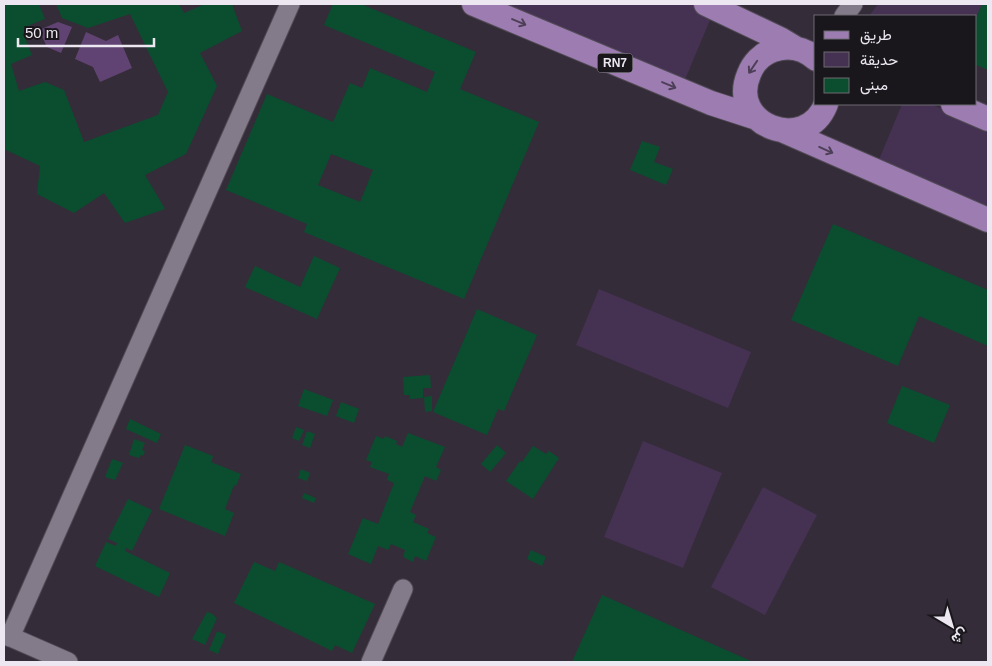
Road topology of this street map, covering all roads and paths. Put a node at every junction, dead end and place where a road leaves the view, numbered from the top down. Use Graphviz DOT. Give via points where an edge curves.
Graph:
graph roads {
  1 [pos="290,4"];
  2 [pos="474,4"];
  3 [pos="706,4"];
  4 [pos="853,4"];
  5 [pos="845,15"];
  6 [pos="810,54"];
  7 [pos="825,105"];
  8 [pos="956,105"];
  9 [pos="757,118"];
  10 [pos="988,119"];
  11 [pos="782,130"];
  12 [pos="988,220"];
  13 [pos="403,589"];
  14 [pos="7,636"];
  15 [pos="68,662"];
  16 [pos="371,662"];
  1 -- 14 [label="street"];
  2 -- 9 [label="main road, RN7, one-way" via="710,103"];
  3 -- 6 [label="main road"];
  4 -- 5 [label="street"];
  6 -- 9 [label="main road, one-way" via="780,48 766,53 750,70 746,99"];
  7 -- 11 [label="main road" via="807,126"];
  8 -- 10 [label="main road"];
  9 -- 11 [label="main road, RN7"];
  11 -- 12 [label="main road, RN7, one-way"];
  13 -- 16 [label="street"];
  14 -- 15 [label="street"];
}
